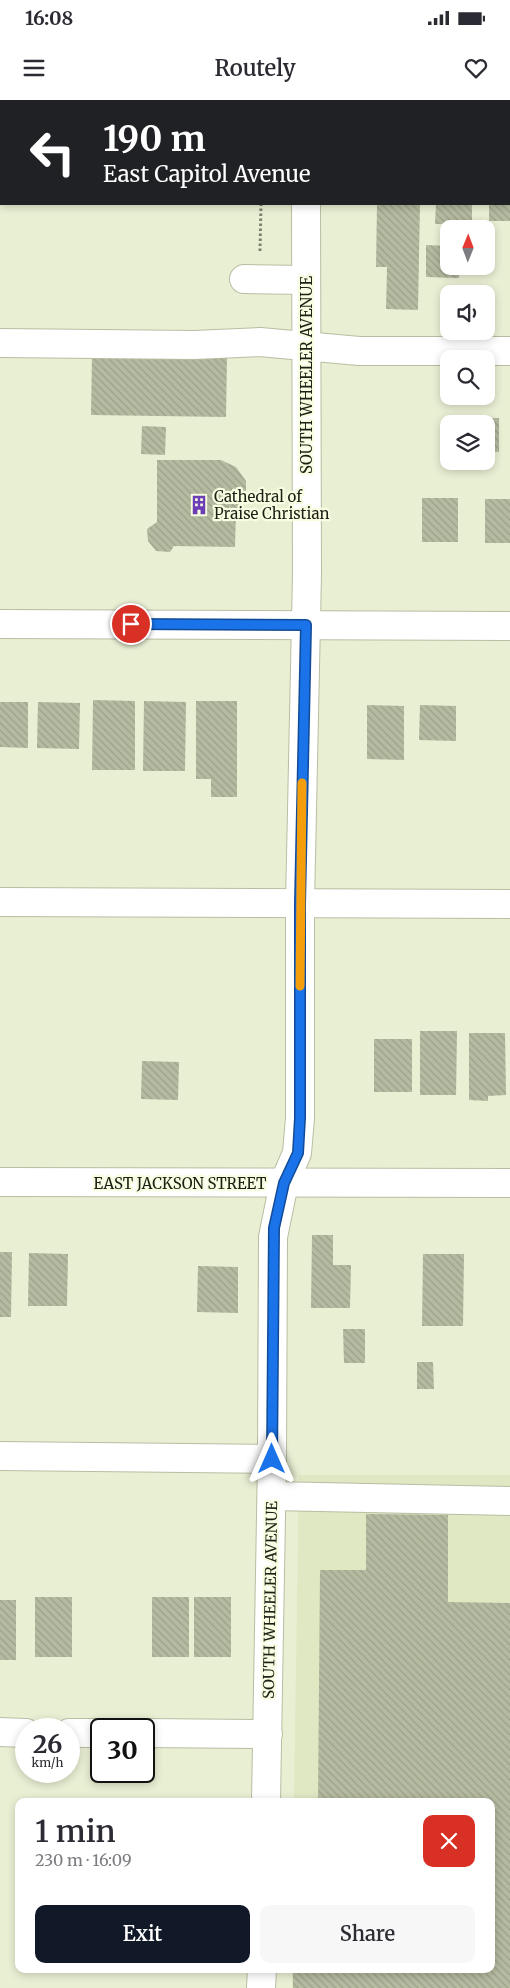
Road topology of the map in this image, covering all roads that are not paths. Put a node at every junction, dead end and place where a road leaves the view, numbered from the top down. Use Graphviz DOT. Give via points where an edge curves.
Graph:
graph roads {
  1 [pos="306,205"];
  2 [pos="244,279"];
  3 [pos="306,280"];
  4 [pos="0,342"];
  5 [pos="306,348"];
  6 [pos="510,351"];
  7 [pos="0,624"];
  8 [pos="306,625"];
  9 [pos="510,626"];
  10 [pos="0,902"];
  11 [pos="300,904"];
  12 [pos="510,904"];
  13 [pos="0,1182"];
  14 [pos="284,1183"];
  15 [pos="510,1183"];
  16 [pos="0,1456"];
  17 [pos="272,1459"];
  18 [pos="272,1496"];
  19 [pos="510,1501"];
  20 [pos="0,1732"];
  21 [pos="15,1733"];
  22 [pos="155,1733"];
  23 [pos="268,1734"];
  24 [pos="266,1798"];
  25 [pos="262,1973"];
  26 [pos="261,1988"];
  1 -- 3 [label="street, SOUTH WHEELER AVENUE"];
  2 -- 3 [label="street"];
  3 -- 5 [label="street, SOUTH WHEELER AVENUE"];
  4 -- 5 [label="street" via="194,345 260,342"];
  5 -- 6 [label="street"];
  5 -- 8 [label="street, SOUTH WHEELER AVENUE"];
  7 -- 8 [label="street"];
  8 -- 9 [label="street"];
  8 -- 11 [label="street, SOUTH WHEELER AVENUE"];
  10 -- 11 [label="street"];
  11 -- 12 [label="street"];
  11 -- 14 [label="street, SOUTH WHEELER AVENUE" via="298,1153"];
  13 -- 14 [label="street, EAST JACKSON STREET"];
  14 -- 15 [label="street, EAST JACKSON STREET"];
  14 -- 17 [label="street, SOUTH WHEELER AVENUE" via="273,1237"];
  16 -- 17 [label="street"];
  17 -- 18 [label="street, SOUTH WHEELER AVENUE"];
  18 -- 19 [label="street"];
  18 -- 23 [label="street, SOUTH WHEELER AVENUE"];
  20 -- 21 [label="street"];
  22 -- 23 [label="street"];
  23 -- 24 [label="street, SOUTH WHEELER AVENUE"];
  25 -- 26 [label="street"];
}
